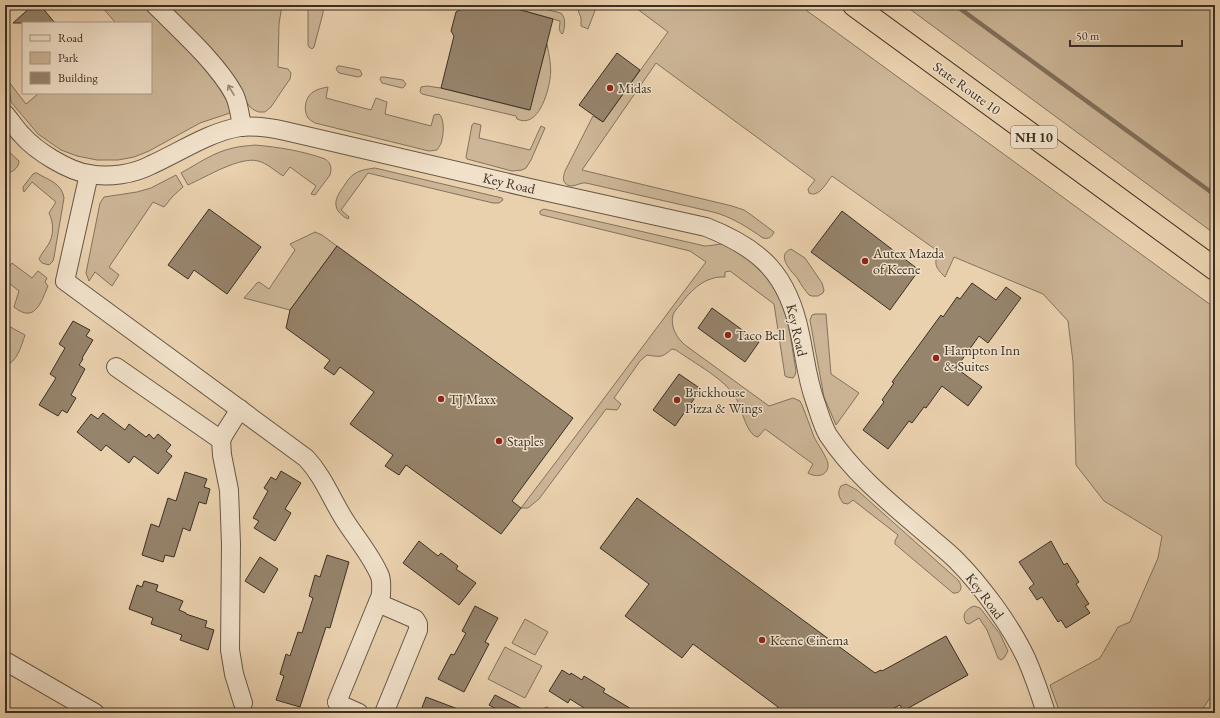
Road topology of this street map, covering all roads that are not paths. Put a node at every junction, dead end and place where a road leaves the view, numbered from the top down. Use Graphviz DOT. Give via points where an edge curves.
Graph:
graph roads {
  1 [pos="155,5"];
  2 [pos="854,5"];
  3 [pos="5,114"];
  4 [pos="246,127"];
  5 [pos="89,174"];
  6 [pos="1215,269"];
  7 [pos="116,367"];
  8 [pos="240,409"];
  9 [pos="221,440"];
  10 [pos="378,603"];
  11 [pos="5,662"];
  12 [pos="242,703"];
  13 [pos="95,713"];
  14 [pos="359,713"];
  15 [pos="384,713"];
  16 [pos="1046,713"];
  4 -- 1 [label="street, one-way" via="236,100 217,70"];
  2 -- 6 [label="highway, State Route 10 / NH 10"];
  3 -- 5 [label="street, Key Road" via="22,136 40,151 64,166"];
  4 -- 5 [label="street, Key Road" via="220,133 134,172 114,175"];
  4 -- 16 [label="street, Key Road" via="286,131 706,227 728,235 745,246 774,271 787,292 794,309 810,386 827,433 860,475 956,560 983,591 1025,656"];
  5 -- 8 [label="street" via="65,281"];
  7 -- 9 [label="street"];
  8 -- 9 [label="street"];
  8 -- 10 [label="street" via="306,458 316,469 381,578 381,595"];
  9 -- 12 [label="street" via="229,490 230,650"];
  10 -- 14 [label="street" via="337,702"];
  10 -- 15 [label="street" via="415,619 418,624 418,630"];
  11 -- 13 [label="street"];
}
